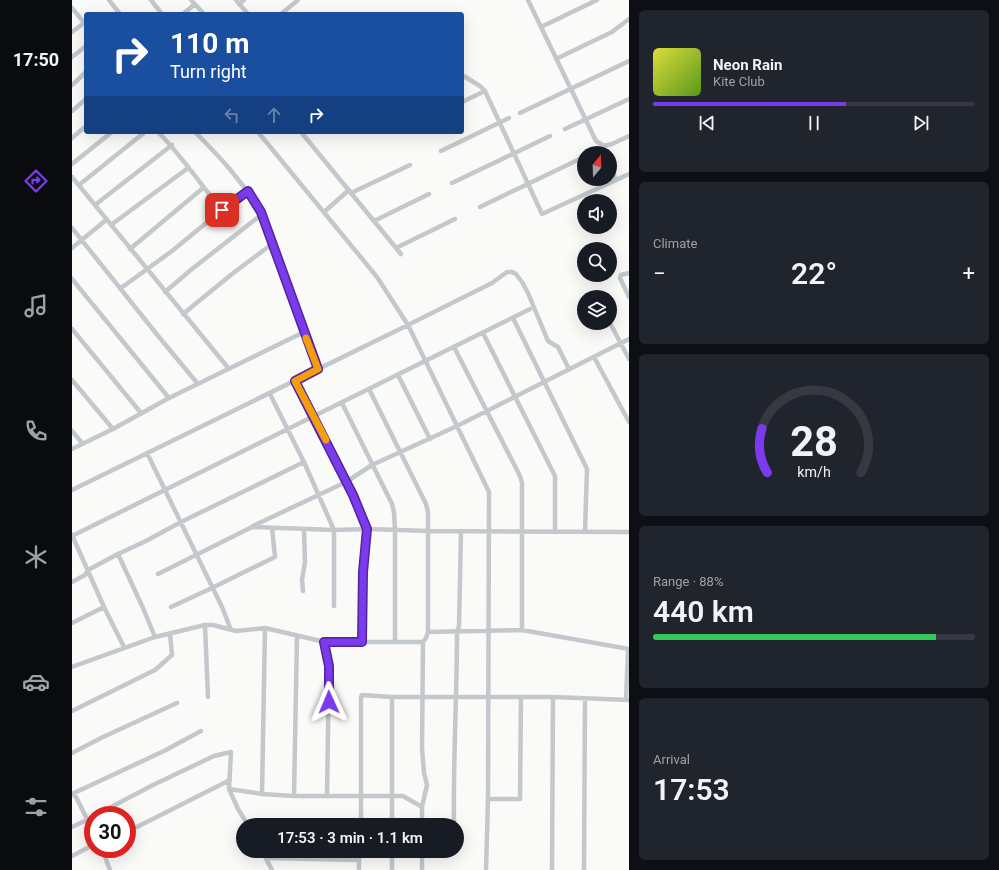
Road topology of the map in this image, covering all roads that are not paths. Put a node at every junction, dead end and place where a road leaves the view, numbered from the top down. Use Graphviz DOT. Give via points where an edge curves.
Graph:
graph roads {
  1 [pos="109,0"];
  2 [pos="151,0"];
  3 [pos="191,0"];
  4 [pos="244,0"];
  5 [pos="298,0"];
  6 [pos="528,0"];
  7 [pos="597,0"];
  8 [pos="238,2"];
  9 [pos="195,4"];
  10 [pos="72,8"];
  11 [pos="118,12"];
  12 [pos="160,12"];
  13 [pos="185,12"];
  14 [pos="202,12"];
  15 [pos="246,12"];
  16 [pos="283,12"];
  17 [pos="629,19"];
  18 [pos="84,23"];
  19 [pos="84,25"];
  20 [pos="541,27"];
  21 [pos="72,32"];
  22 [pos="84,48"];
  23 [pos="72,57"];
  24 [pos="556,59"];
  25 [pos="629,61"];
  26 [pos="84,74"];
  27 [pos="464,76"];
  28 [pos="72,85"];
  29 [pos="570,89"];
  30 [pos="485,91"];
  31 [pos="629,99"];
  32 [pos="84,101"];
  33 [pos="464,101"];
  34 [pos="72,110"];
  35 [pos="520,113"];
  36 [pos="509,118"];
  37 [pos="585,120"];
  38 [pos="500,122"];
  39 [pos="84,128"];
  40 [pos="565,129"];
  41 [pos="110,134"];
  42 [pos="142,134"];
  43 [pos="160,134"];
  44 [pos="197,134"];
  45 [pos="260,134"];
  46 [pos="303,134"];
  47 [pos="550,136"];
  48 [pos="629,136"];
  49 [pos="72,138"];
  50 [pos="172,146"];
  51 [pos="441,151"];
  52 [pos="514,153"];
  53 [pos="577,160"];
  54 [pos="72,164"];
  55 [pos="410,165"];
  56 [pos="188,168"];
  57 [pos="629,174"];
  58 [pos="72,177"];
  59 [pos="617,180"];
  60 [pos="452,183"];
  61 [pos="528,184"];
  62 [pos="79,185"];
  63 [pos="603,186"];
  64 [pos="203,188"];
  65 [pos="248,191"];
  66 [pos="350,192"];
  67 [pos="429,194"];
  68 [pos="95,205"];
  69 [pos="480,207"];
  70 [pos="222,210"];
  71 [pos="324,212"];
  72 [pos="262,215"];
  73 [pos="455,219"];
  74 [pos="106,220"];
  75 [pos="374,221"];
  76 [pos="111,226"];
  77 [pos="72,228"];
  78 [pos="82,240"];
  79 [pos="272,244"];
  80 [pos="72,248"];
  81 [pos="396,248"];
  82 [pos="130,249"];
  83 [pos="401,254"];
  84 [pos="146,269"];
  85 [pos="629,273"];
  86 [pos="72,279"];
  87 [pos="121,288"];
  88 [pos="165,292"];
  89 [pos="629,297"];
  90 [pos="530,309"];
  91 [pos="183,314"];
  92 [pos="513,318"];
  93 [pos="408,325"];
  94 [pos="72,329"];
  95 [pos="614,330"];
  96 [pos="304,332"];
  97 [pos="483,333"];
  98 [pos="629,339"];
  99 [pos="621,343"];
  100 [pos="454,347"];
  101 [pos="594,357"];
  102 [pos="629,359"];
  103 [pos="425,361"];
  104 [pos="229,369"];
  105 [pos="318,369"];
  106 [pos="569,369"];
  107 [pos="398,375"];
  108 [pos="72,380"];
  109 [pos="295,381"];
  110 [pos="544,382"];
  111 [pos="198,384"];
  112 [pos="369,389"];
  113 [pos="270,394"];
  114 [pos="515,396"];
  115 [pos="169,398"];
  116 [pos="342,403"];
  117 [pos="487,411"];
  118 [pos="142,413"];
  119 [pos="314,416"];
  120 [pos="629,422"];
  121 [pos="457,426"];
  122 [pos="113,429"];
  123 [pos="287,430"];
  124 [pos="72,431"];
  125 [pos="430,438"];
  126 [pos="82,444"];
  127 [pos="72,448"];
  128 [pos="147,452"];
  129 [pos="400,452"];
  130 [pos="304,462"];
  131 [pos="372,466"];
  132 [pos="346,482"];
  133 [pos="72,490"];
  134 [pos="165,490"];
  135 [pos="319,495"];
  136 [pos="181,522"];
  137 [pos="252,527"];
  138 [pos="272,528"];
  139 [pos="367,529"];
  140 [pos="304,530"];
  141 [pos="334,530"];
  142 [pos="395,530"];
  143 [pos="428,530"];
  144 [pos="461,531"];
  145 [pos="489,531"];
  146 [pos="523,531"];
  147 [pos="555,532"];
  148 [pos="585,532"];
  149 [pos="629,532"];
  150 [pos="72,536"];
  151 [pos="118,554"];
  152 [pos="197,555"];
  153 [pos="88,570"];
  154 [pos="158,574"];
  155 [pos="72,582"];
  156 [pos="212,588"];
  157 [pos="303,591"];
  158 [pos="334,606"];
  159 [pos="104,607"];
  160 [pos="171,607"];
  161 [pos="72,623"];
  162 [pos="205,625"];
  163 [pos="265,628"];
  164 [pos="231,630"];
  165 [pos="522,630"];
  166 [pos="489,631"];
  167 [pos="428,632"];
  168 [pos="457,632"];
  169 [pos="170,634"];
  170 [pos="297,636"];
  171 [pos="155,637"];
  172 [pos="324,642"];
  173 [pos="362,642"];
  174 [pos="395,642"];
  175 [pos="423,642"];
  176 [pos="124,647"];
  177 [pos="628,649"];
  178 [pos="72,667"];
  179 [pos="208,697"];
  180 [pos="392,697"];
  181 [pos="423,697"];
  182 [pos="489,697"];
  183 [pos="553,697"];
  184 [pos="457,698"];
  185 [pos="521,698"];
  186 [pos="585,699"];
  187 [pos="628,700"];
  188 [pos="177,703"];
  189 [pos="72,712"];
  190 [pos="201,731"];
  191 [pos="72,753"];
  192 [pos="230,780"];
  193 [pos="229,789"];
  194 [pos="72,794"];
  195 [pos="262,794"];
  196 [pos="294,796"];
  197 [pos="327,796"];
  198 [pos="360,796"];
  199 [pos="393,796"];
  200 [pos="488,799"];
  201 [pos="113,806"];
  202 [pos="422,807"];
  203 [pos="84,814"];
  204 [pos="244,818"];
  205 [pos="361,818"];
  206 [pos="392,818"];
  207 [pos="422,818"];
  208 [pos="454,818"];
  209 [pos="84,821"];
  210 [pos="72,827"];
  211 [pos="136,827"];
  212 [pos="84,850"];
  213 [pos="72,856"];
  214 [pos="106,858"];
  215 [pos="266,858"];
  216 [pos="392,858"];
  217 [pos="422,858"];
  218 [pos="359,860"];
  219 [pos="110,869"];
  220 [pos="104,870"];
  221 [pos="272,870"];
  222 [pos="359,870"];
  223 [pos="392,870"];
  224 [pos="422,870"];
  225 [pos="486,870"];
  226 [pos="552,870"];
  227 [pos="584,870"];
  1 -- 11 [label="street"];
  2 -- 12 [label="street"];
  3 -- 9 [label="street"];
  4 -- 8 [label="street"];
  5 -- 16 [label="street"];
  6 -- 20 [label="street"];
  7 -- 20 [label="street"];
  8 -- 15 [label="street"];
  9 -- 13 [label="street"];
  9 -- 14 [label="street"];
  10 -- 18 [label="street"];
  17 -- 24 [label="street" via="612,32"];
  19 -- 21 [label="street"];
  20 -- 24 [label="street"];
  22 -- 23 [label="street"];
  24 -- 29 [label="street"];
  25 -- 29 [label="street"];
  26 -- 28 [label="street"];
  27 -- 30 [label="street"];
  29 -- 35 [label="street"];
  29 -- 37 [label="street"];
  30 -- 33 [label="street"];
  30 -- 38 [label="street"];
  31 -- 37 [label="street"];
  32 -- 34 [label="street"];
  36 -- 38 [label="street"];
  37 -- 40 [label="street"];
  37 -- 48 [label="street" via="596,141 604,146"];
  38 -- 51 [label="street"];
  38 -- 52 [label="street"];
  39 -- 49 [label="street"];
  41 -- 54 [label="street"];
  42 -- 62 [label="street"];
  43 -- 50 [label="street"];
  44 -- 65 [label="street"];
  45 -- 71 [label="street"];
  46 -- 66 [label="street"];
  47 -- 52 [label="street"];
  50 -- 56 [label="street"];
  50 -- 68 [label="street"];
  52 -- 60 [label="street"];
  52 -- 61 [label="street"];
  53 -- 61 [label="street"];
  55 -- 66 [label="street"];
  56 -- 64 [label="street"];
  56 -- 76 [label="street"];
  57 -- 59 [label="street"];
  58 -- 62 [label="street"];
  61 -- 63 [label="street" via="542,214"];
  61 -- 69 [label="street"];
  62 -- 68 [label="street"];
  64 -- 70 [label="street"];
  64 -- 82 [label="street"];
  65 -- 70 [label="street"];
  65 -- 72 [label="street"];
  66 -- 71 [label="street"];
  66 -- 75 [label="street"];
  67 -- 75 [label="street"];
  68 -- 74 [label="street"];
  70 -- 84 [label="street"];
  71 -- 93 [label="street" via="377,277"];
  72 -- 79 [label="street"];
  72 -- 88 [label="street"];
  73 -- 81 [label="street"];
  74 -- 76 [label="street"];
  74 -- 78 [label="street"];
  75 -- 81 [label="street"];
  76 -- 82 [label="street"];
  77 -- 78 [label="street"];
  78 -- 80 [label="street"];
  78 -- 87 [label="street"];
  79 -- 91 [label="street"];
  79 -- 96 [label="street"];
  81 -- 83 [label="street"];
  82 -- 84 [label="street"];
  84 -- 87 [label="street"];
  84 -- 88 [label="street"];
  85 -- 89 [label="street" via="621,275 620,278"];
  86 -- 115 [label="street"];
  87 -- 111 [label="street"];
  88 -- 91 [label="street"];
  90 -- 92 [label="street"];
  91 -- 104 [label="street"];
  92 -- 97 [label="street"];
  92 -- 110 [label="street"];
  93 -- 103 [label="street"];
  93 -- 105 [label="street"];
  93 -- 106 [label="street" via="492,283 507,272 512,272 528,293 548,341 558,347"];
  94 -- 118 [label="street"];
  95 -- 99 [label="street"];
  96 -- 104 [label="street"];
  96 -- 105 [label="street"];
  97 -- 100 [label="street"];
  97 -- 114 [label="street"];
  98 -- 99 [label="street"];
  99 -- 101 [label="street"];
  99 -- 102 [label="street"];
  100 -- 103 [label="street"];
  100 -- 117 [label="street"];
  101 -- 106 [label="street"];
  101 -- 120 [label="street"];
  103 -- 107 [label="street"];
  103 -- 121 [label="street"];
  104 -- 111 [label="street"];
  105 -- 109 [label="street"];
  106 -- 110 [label="street"];
  107 -- 112 [label="street"];
  107 -- 125 [label="street"];
  108 -- 122 [label="street"];
  109 -- 113 [label="street"];
  109 -- 119 [label="street"];
  110 -- 114 [label="street"];
  110 -- 148 [label="street" via="587,469"];
  111 -- 115 [label="street"];
  112 -- 116 [label="street"];
  112 -- 129 [label="street"];
  113 -- 123 [label="street"];
  113 -- 128 [label="street"];
  114 -- 117 [label="street"];
  114 -- 147 [label="street" via="555,476"];
  115 -- 118 [label="street"];
  116 -- 119 [label="street"];
  116 -- 131 [label="street"];
  117 -- 121 [label="street"];
  117 -- 146 [label="street" via="520,476"];
  118 -- 122 [label="street"];
  119 -- 123 [label="street"];
  119 -- 132 [label="street"];
  121 -- 125 [label="street"];
  121 -- 145 [label="street" via="490,492"];
  122 -- 126 [label="street"];
  123 -- 130 [label="street"];
  123 -- 134 [label="street"];
  124 -- 126 [label="street"];
  125 -- 129 [label="street"];
  126 -- 127 [label="street"];
  128 -- 133 [label="street"];
  128 -- 134 [label="street"];
  129 -- 131 [label="street"];
  129 -- 143 [label="street" via="426,504"];
  130 -- 135 [label="street"];
  130 -- 136 [label="street"];
  131 -- 132 [label="street"];
  131 -- 142 [label="street" via="392,504"];
  132 -- 135 [label="street"];
  132 -- 139 [label="street"];
  134 -- 136 [label="street"];
  134 -- 150 [label="street"];
  135 -- 137 [label="street"];
  135 -- 141 [label="street"];
  136 -- 151 [label="street"];
  136 -- 152 [label="street"];
  137 -- 138 [label="street"];
  137 -- 152 [label="street"];
  138 -- 140 [label="street"];
  138 -- 156 [label="street" via="274,557"];
  139 -- 141 [label="street"];
  139 -- 142 [label="street"];
  139 -- 173 [label="street" via="363,572"];
  140 -- 141 [label="street"];
  140 -- 157 [label="street"];
  141 -- 158 [label="street"];
  142 -- 143 [label="street"];
  142 -- 174 [label="street"];
  143 -- 144 [label="street"];
  143 -- 167 [label="street"];
  144 -- 145 [label="street"];
  144 -- 168 [label="street"];
  145 -- 146 [label="street"];
  145 -- 166 [label="street"];
  146 -- 147 [label="street"];
  146 -- 165 [label="street"];
  147 -- 148 [label="street"];
  148 -- 149 [label="street"];
  150 -- 153 [label="street"];
  151 -- 153 [label="street"];
  151 -- 171 [label="street"];
  152 -- 154 [label="street"];
  152 -- 156 [label="street"];
  153 -- 155 [label="street" via="85,575"];
  153 -- 159 [label="street"];
  156 -- 160 [label="street"];
  156 -- 164 [label="street"];
  159 -- 161 [label="street"];
  159 -- 176 [label="street"];
  162 -- 164 [label="street"];
  162 -- 169 [label="street"];
  162 -- 179 [label="street"];
  163 -- 164 [label="street"];
  163 -- 170 [label="street"];
  163 -- 195 [label="street"];
  165 -- 166 [label="street"];
  165 -- 177 [label="street"];
  166 -- 168 [label="street"];
  166 -- 182 [label="street"];
  167 -- 168 [label="street"];
  167 -- 175 [label="street"];
  168 -- 184 [label="street"];
  169 -- 171 [label="street"];
  169 -- 189 [label="street" via="172,656 163,664"];
  170 -- 172 [label="street"];
  170 -- 196 [label="street"];
  171 -- 176 [label="street"];
  172 -- 173 [label="street"];
  172 -- 197 [label="street" via="329,673"];
  173 -- 174 [label="street"];
  174 -- 175 [label="street"];
  175 -- 181 [label="street"];
  176 -- 178 [label="street"];
  177 -- 187 [label="street"];
  180 -- 181 [label="street"];
  180 -- 198 [label="street" via="361,697"];
  180 -- 199 [label="street"];
  181 -- 184 [label="street"];
  181 -- 202 [label="street" via="422,748 426,785"];
  182 -- 184 [label="street"];
  182 -- 185 [label="street"];
  182 -- 200 [label="street"];
  183 -- 185 [label="street"];
  183 -- 186 [label="street"];
  183 -- 226 [label="street"];
  184 -- 208 [label="street"];
  185 -- 200 [label="street" via="520,799"];
  186 -- 187 [label="street"];
  186 -- 227 [label="street"];
  188 -- 191 [label="street"];
  190 -- 194 [label="street"];
  192 -- 193 [label="street"];
  192 -- 201 [label="street" via="231,752 214,756"];
  192 -- 211 [label="street"];
  193 -- 195 [label="street"];
  193 -- 204 [label="street"];
  194 -- 203 [label="street"];
  195 -- 196 [label="street"];
  196 -- 197 [label="street"];
  197 -- 198 [label="street"];
  198 -- 199 [label="street"];
  198 -- 205 [label="street"];
  199 -- 202 [label="street" via="403,796"];
  199 -- 206 [label="street"];
  200 -- 225 [label="street"];
  202 -- 207 [label="street"];
  209 -- 210 [label="street"];
  212 -- 213 [label="street"];
  214 -- 219 [label="street"];
  215 -- 218 [label="street"];
  215 -- 221 [label="street"];
  216 -- 223 [label="street"];
  217 -- 224 [label="street"];
  218 -- 222 [label="street"];
  219 -- 220 [label="street"];
}
